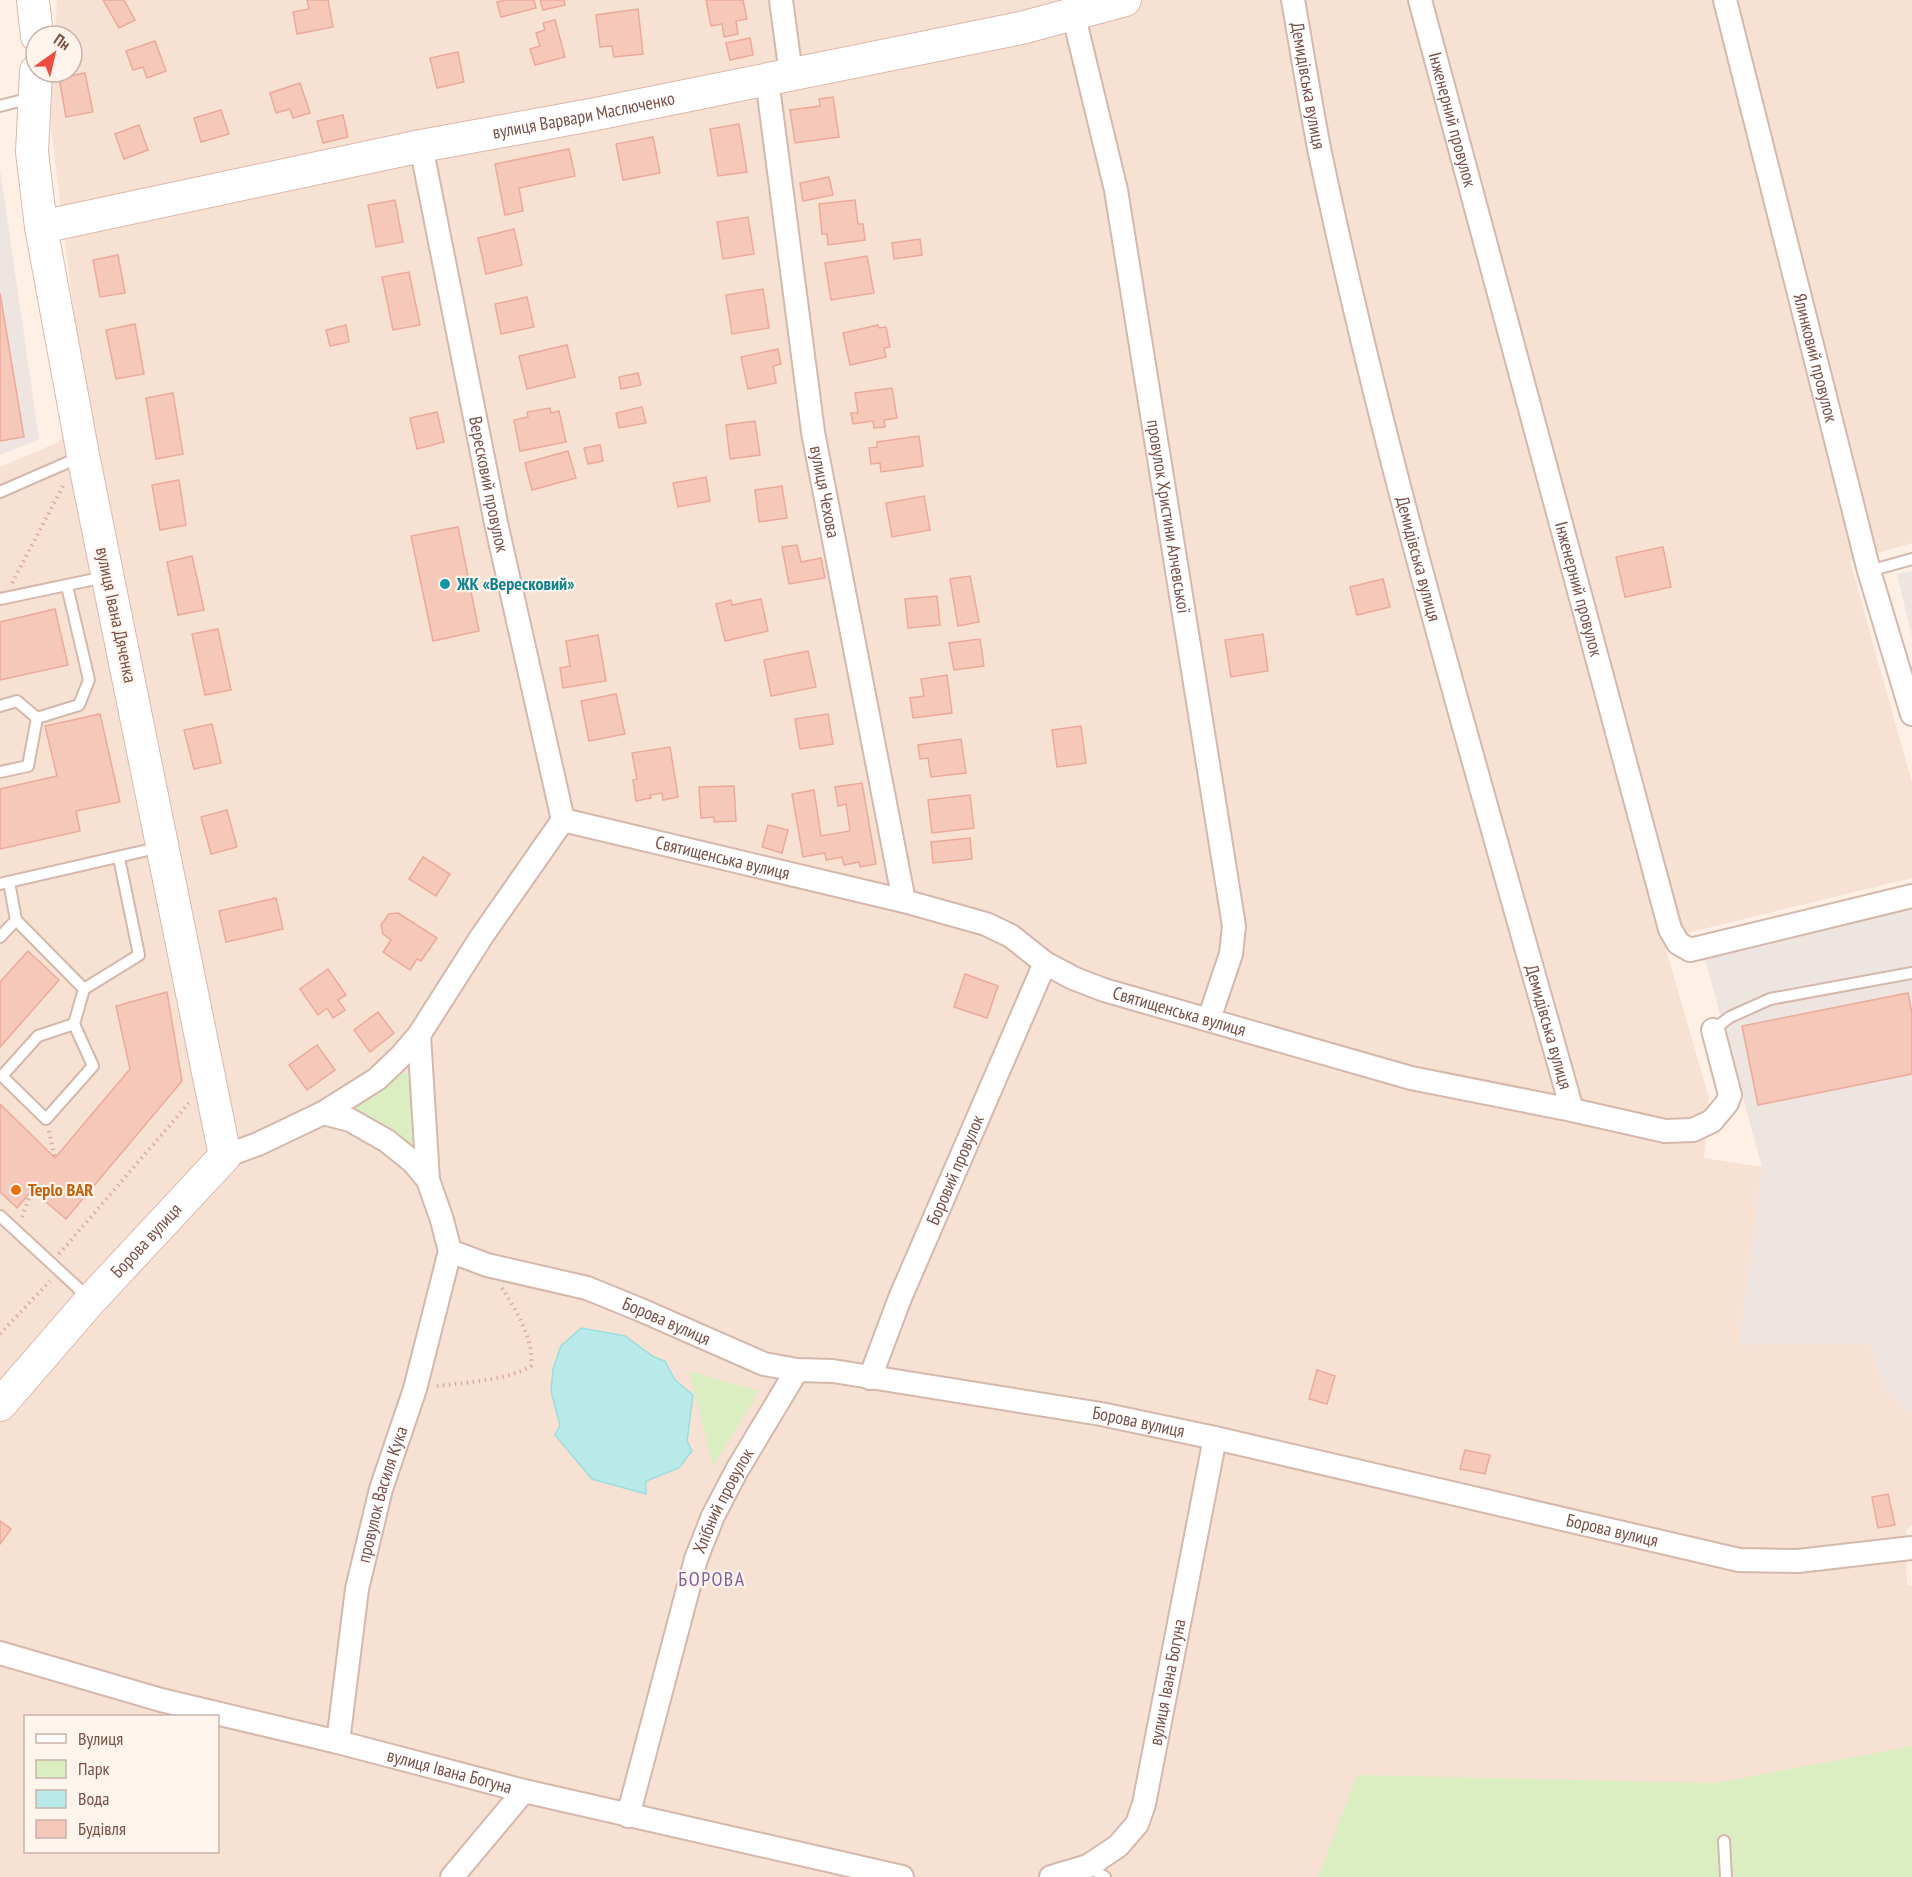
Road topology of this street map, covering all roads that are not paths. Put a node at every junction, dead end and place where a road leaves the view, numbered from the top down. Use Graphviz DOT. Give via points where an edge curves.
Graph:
graph roads {
  1 [pos="33,0"];
  2 [pos="781,0"];
  3 [pos="1125,0"];
  4 [pos="1293,0"];
  5 [pos="1420,0"];
  6 [pos="1725,0"];
  7 [pos="1072,7"];
  8 [pos="36,24"];
  9 [pos="779,76"];
  10 [pos="35,84"];
  11 [pos="0,106"];
  12 [pos="421,146"];
  13 [pos="41,227"];
  14 [pos="75,466"];
  15 [pos="0,492"];
  16 [pos="1912,559"];
  17 [pos="1869,571"];
  18 [pos="108,577"];
  19 [pos="67,586"];
  20 [pos="2,599"];
  21 [pos="0,705"];
  22 [pos="1912,714"];
  23 [pos="37,718"];
  24 [pos="0,772"];
  25 [pos="563,820"];
  26 [pos="163,846"];
  27 [pos="119,858"];
  28 [pos="4,883"];
  29 [pos="1912,896"];
  30 [pos="904,901"];
  31 [pos="16,920"];
  32 [pos="0,938"];
  33 [pos="1045,963"];
  34 [pos="1912,973"];
  35 [pos="84,989"];
  36 [pos="1209,1019"];
  37 [pos="74,1024"];
  38 [pos="1713,1030"];
  39 [pos="419,1035"];
  40 [pos="1572,1110"];
  41 [pos="323,1113"];
  42 [pos="225,1156"];
  43 [pos="428,1180"];
  44 [pos="0,1216"];
  45 [pos="450,1251"];
  46 [pos="89,1302"];
  47 [pos="797,1370"];
  48 [pos="870,1378"];
  49 [pos="0,1405"];
  50 [pos="1215,1438"];
  51 [pos="1912,1548"];
  52 [pos="0,1653"];
  53 [pos="338,1742"];
  54 [pos="524,1791"];
  55 [pos="628,1816"];
  56 [pos="1724,1841"];
  57 [pos="1096,1871"];
  58 [pos="452,1877"];
  59 [pos="902,1877"];
  60 [pos="1051,1877"];
  61 [pos="1726,1877"];
  1 -- 8 [label="street"];
  2 -- 9 [label="street, вулиця Чехова"];
  3 -- 7 [label="street, вулиця Варвари Маслюченко"];
  4 -- 40 [label="street, Демидівська вулиця" via="1322,162 1413,545"];
  5 -- 29 [label="street, Інженерний провулок" via="1670,929 1678,943 1690,950"];
  6 -- 17 [label="street, Ялинковий провулок"];
  7 -- 9 [label="street, вулиця Варвари Маслюченко" via="1021,28"];
  7 -- 36 [label="street, провулок Христини Алчевської" via="1116,190 1234,926 1231,954"];
  9 -- 12 [label="street, вулиця Варвари Маслюченко"];
  9 -- 30 [label="street, вулиця Чехова" via="813,432"];
  10 -- 11 [label="lane"];
  10 -- 13 [label="street, вулиця Івана Дяченка" via="32,152"];
  12 -- 13 [label="street, вулиця Варвари Маслюченко"];
  12 -- 25 [label="street, Вересковий провулок" via="496,523"];
  13 -- 14 [label="street, вулиця Івана Дяченка"];
  14 -- 15 [label="lane"];
  14 -- 18 [label="street, вулиця Івана Дяченка"];
  16 -- 17 [label="lane"];
  17 -- 22 [label="street, Ялинковий провулок"];
  18 -- 19 [label="lane"];
  18 -- 26 [label="street, вулиця Івана Дяченка"];
  19 -- 20 [label="lane"];
  19 -- 23 [label="lane" via="89,680 79,705"];
  21 -- 23 [label="lane" via="17,701"];
  23 -- 24 [label="lane" via="28,766"];
  25 -- 30 [label="street, Святищенська вулиця"];
  25 -- 39 [label="street, Борова вулиця"];
  26 -- 27 [label="lane"];
  26 -- 42 [label="street, вулиця Івана Дяченка"];
  27 -- 28 [label="lane"];
  27 -- 35 [label="lane" via="139,955"];
  28 -- 31 [label="lane"];
  30 -- 33 [label="street, Святищенська вулиця" via="986,924 1011,936"];
  31 -- 32 [label="lane"];
  31 -- 35 [label="lane"];
  33 -- 36 [label="street, Святищенська вулиця" via="1104,990"];
  33 -- 48 [label="street, Боровий провулок" via="900,1298"];
  34 -- 38 [label="lane" via="1770,999 1730,1017"];
  35 -- 37 [label="lane"];
  36 -- 40 [label="street, Святищенська вулиця" via="1411,1078"];
  37 -- 37 [label="lane" via="38,1036 2,1076 46,1119 93,1066"];
  38 -- 40 [label="street, Святищенська вулиця" via="1730,1095 1712,1121 1693,1130 1665,1131"];
  39 -- 41 [label="street, Борова вулиця" via="376,1079"];
  39 -- 43 [label="street"];
  41 -- 42 [label="street, Борова вулиця"];
  41 -- 43 [label="street" via="350,1120 387,1141"];
  42 -- 46 [label="street, Борова вулиця"];
  43 -- 45 [label="street"];
  44 -- 46 [label="lane"];
  45 -- 47 [label="street, Борова вулиця" via="487,1265 587,1288 764,1364"];
  45 -- 53 [label="street, провулок Василя Кука" via="415,1389 381,1489 357,1589"];
  46 -- 49 [label="street, Борова вулиця"];
  47 -- 48 [label="street, Борова вулиця"];
  47 -- 55 [label="street, Хлібний провулок" via="736,1470 696,1559"];
  48 -- 50 [label="street, Борова вулиця" via="1101,1414"];
  50 -- 51 [label="street, Борова вулиця" via="1739,1560 1798,1561"];
  50 -- 57 [label="street, вулиця Івана Богуна" via="1144,1804 1137,1824"];
  52 -- 53 [label="street, вулиця Івана Богуна" via="161,1700"];
  53 -- 54 [label="street, вулиця Івана Богуна"];
  54 -- 55 [label="street, вулиця Івана Богуна"];
  54 -- 58 [label="street"];
  55 -- 59 [label="street, вулиця Івана Богуна"];
  56 -- 61 [label="lane"];
  57 -- 60 [label="street, вулиця Івана Богуна"];
}
